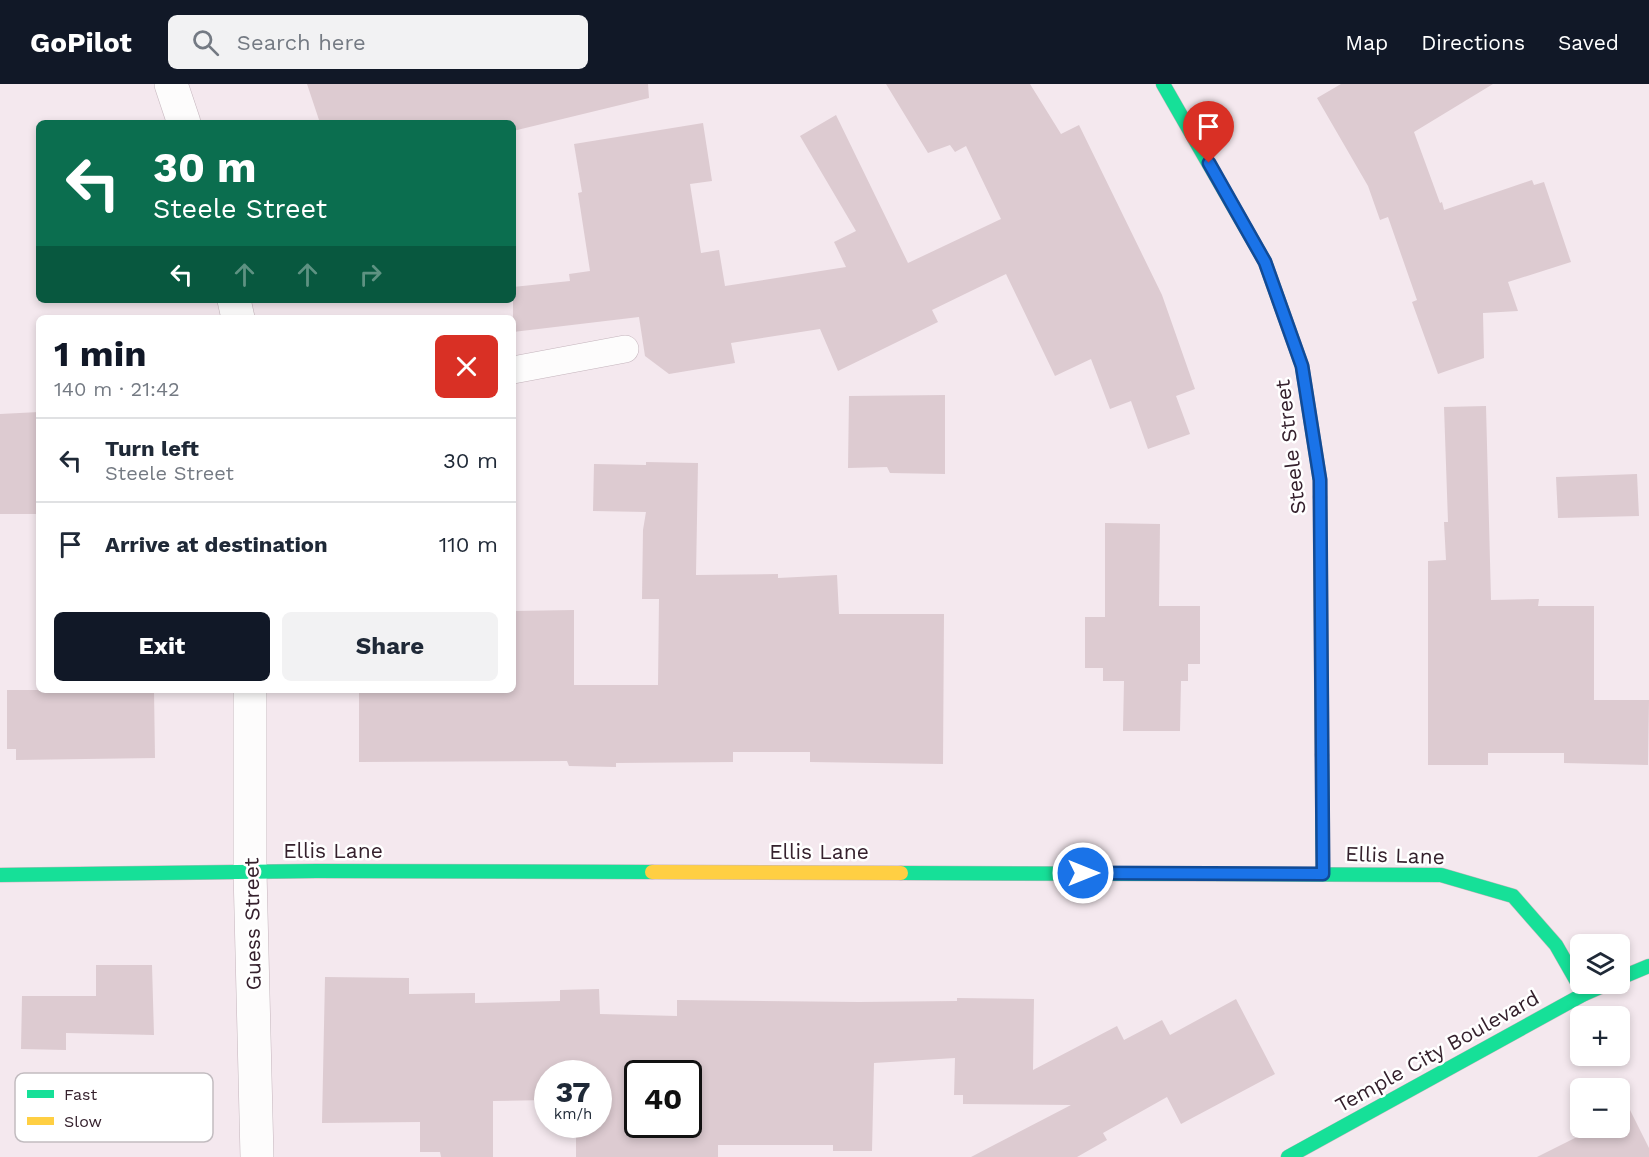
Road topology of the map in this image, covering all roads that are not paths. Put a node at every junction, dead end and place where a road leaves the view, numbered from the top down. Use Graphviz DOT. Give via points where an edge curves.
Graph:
graph roads {
  1 [pos="171,84"];
  2 [pos="1163,84"];
  3 [pos="183,120"];
  4 [pos="625,350"];
  5 [pos="516,369"];
  6 [pos="250,693"];
  7 [pos="250,872"];
  8 [pos="1323,874"];
  9 [pos="0,875"];
  10 [pos="1649,966"];
  11 [pos="1570,970"];
  12 [pos="1630,974"];
  13 [pos="1584,994"];
  14 [pos="257,1157"];
  15 [pos="1288,1157"];
  1 -- 3 [label="street"];
  2 -- 8 [label="street, Steele Street" via="1265,262 1302,366 1320,480"];
  4 -- 5 [label="lane"];
  6 -- 7 [label="street, Guess Street"];
  7 -- 8 [label="street, Ellis Lane"];
  7 -- 9 [label="street, Ellis Lane"];
  7 -- 14 [label="street, Guess Street"];
  8 -- 11 [label="street, Ellis Lane" via="1441,875 1514,896 1556,945"];
  10 -- 12 [label="street"];
  13 -- 15 [label="street, Temple City Boulevard"];
}
